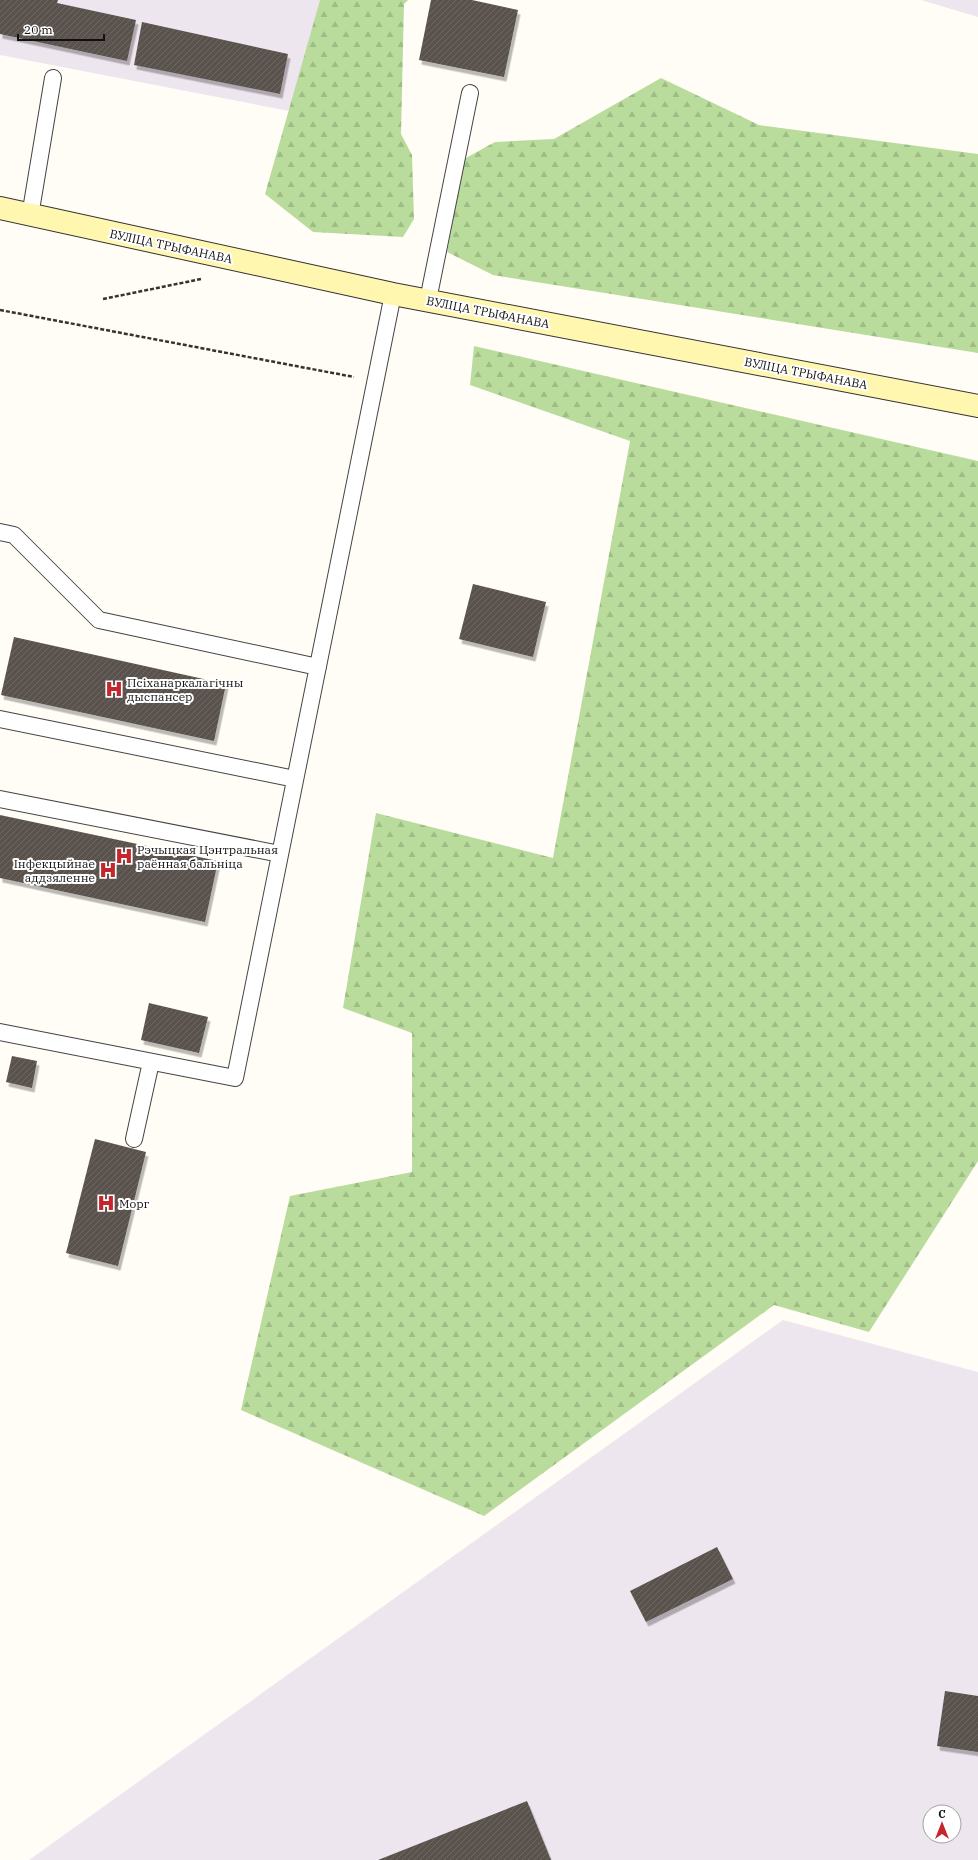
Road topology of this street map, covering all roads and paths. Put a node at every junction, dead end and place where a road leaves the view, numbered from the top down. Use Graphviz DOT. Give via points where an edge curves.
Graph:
graph roads {
  1 [pos="53,78"];
  2 [pos="470,93"];
  3 [pos="0,208"];
  4 [pos="30,216"];
  5 [pos="394,294"];
  6 [pos="428,300"];
  7 [pos="0,310"];
  8 [pos="376,381"];
  9 [pos="978,406"];
  10 [pos="0,532"];
  11 [pos="318,667"];
  12 [pos="0,719"];
  13 [pos="295,779"];
  14 [pos="0,799"];
  15 [pos="280,854"];
  16 [pos="0,1032"];
  17 [pos="151,1062"];
  18 [pos="134,1139"];
  1 -- 4 [label="lane"];
  2 -- 6 [label="lane"];
  3 -- 4 [label="street, ВУЛІЦА ТРЫФАНАВА"];
  4 -- 5 [label="street, ВУЛІЦА ТРЫФАНАВА"];
  5 -- 6 [label="street, ВУЛІЦА ТРЫФАНАВА"];
  5 -- 8 [label="lane"];
  6 -- 9 [label="street, ВУЛІЦА ТРЫФАНАВА"];
  7 -- 8 [label="path"];
  8 -- 11 [label="lane"];
  10 -- 11 [label="lane" via="14,535 99,620"];
  11 -- 13 [label="lane"];
  12 -- 13 [label="lane"];
  13 -- 15 [label="lane"];
  14 -- 15 [label="lane"];
  15 -- 17 [label="lane" via="235,1078"];
  16 -- 17 [label="lane"];
  17 -- 18 [label="lane"];
}
